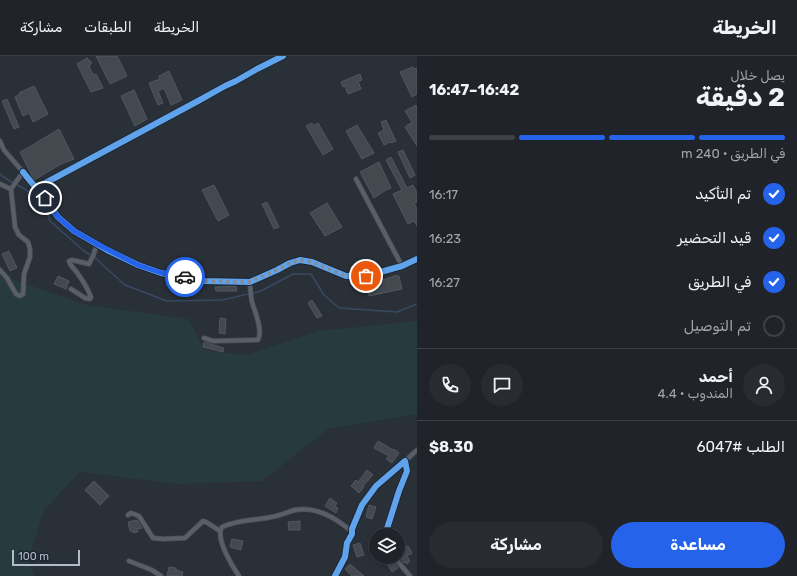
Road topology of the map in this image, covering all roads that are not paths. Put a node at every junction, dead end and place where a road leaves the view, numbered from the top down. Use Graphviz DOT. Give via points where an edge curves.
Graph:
graph roads {
  1 [pos="283,56"];
  2 [pos="0,141"];
  3 [pos="23,172"];
  4 [pos="356,179"];
  5 [pos="0,184"];
  6 [pos="36,188"];
  7 [pos="11,189"];
  8 [pos="97,244"];
  9 [pos="417,259"];
  10 [pos="402,266"];
  11 [pos="0,270"];
  12 [pos="250,282"];
  13 [pos="71,289"];
  14 [pos="204,338"];
  15 [pos="417,450"];
  16 [pos="406,461"];
  17 [pos="128,515"];
  18 [pos="387,528"];
  19 [pos="220,531"];
  20 [pos="351,531"];
  21 [pos="129,562"];
  22 [pos="400,564"];
  23 [pos="160,576"];
  24 [pos="239,576"];
  25 [pos="335,576"];
  26 [pos="410,576"];
  1 -- 6 [label="street"];
  2 -- 3 [label="street" via="4,150"];
  3 -- 6 [label="street"];
  3 -- 7 [label="street"];
  4 -- 10 [label="street"];
  5 -- 7 [label="street"];
  6 -- 8 [label="street" via="58,217 74,231"];
  7 -- 11 [label="street" via="15,227 28,242 30,249 24,274 23,294 16,294"];
  8 -- 12 [label="street" via="138,265 162,273 204,281"];
  8 -- 13 [label="street" via="89,264 69,261 90,293 90,299"];
  9 -- 10 [label="street"];
  10 -- 12 [label="street" via="366,276 346,276 312,262 300,260"];
  12 -- 14 [label="street" via="260,335 258,340 213,341"];
  15 -- 16 [label="street"];
  16 -- 18 [label="street" via="407,471"];
  16 -- 20 [label="street" via="376,486 362,505"];
  17 -- 19 [label="street" via="131,513 139,516 154,538 185,538 203,521"];
  19 -- 20 [label="street" via="222,527 241,520 272,517 304,509 329,516"];
  19 -- 24 [label="street" via="223,546"];
  20 -- 25 [label="street" via="352,536"];
  21 -- 23 [label="street" via="152,570"];
  22 -- 26 [label="street"];
}
